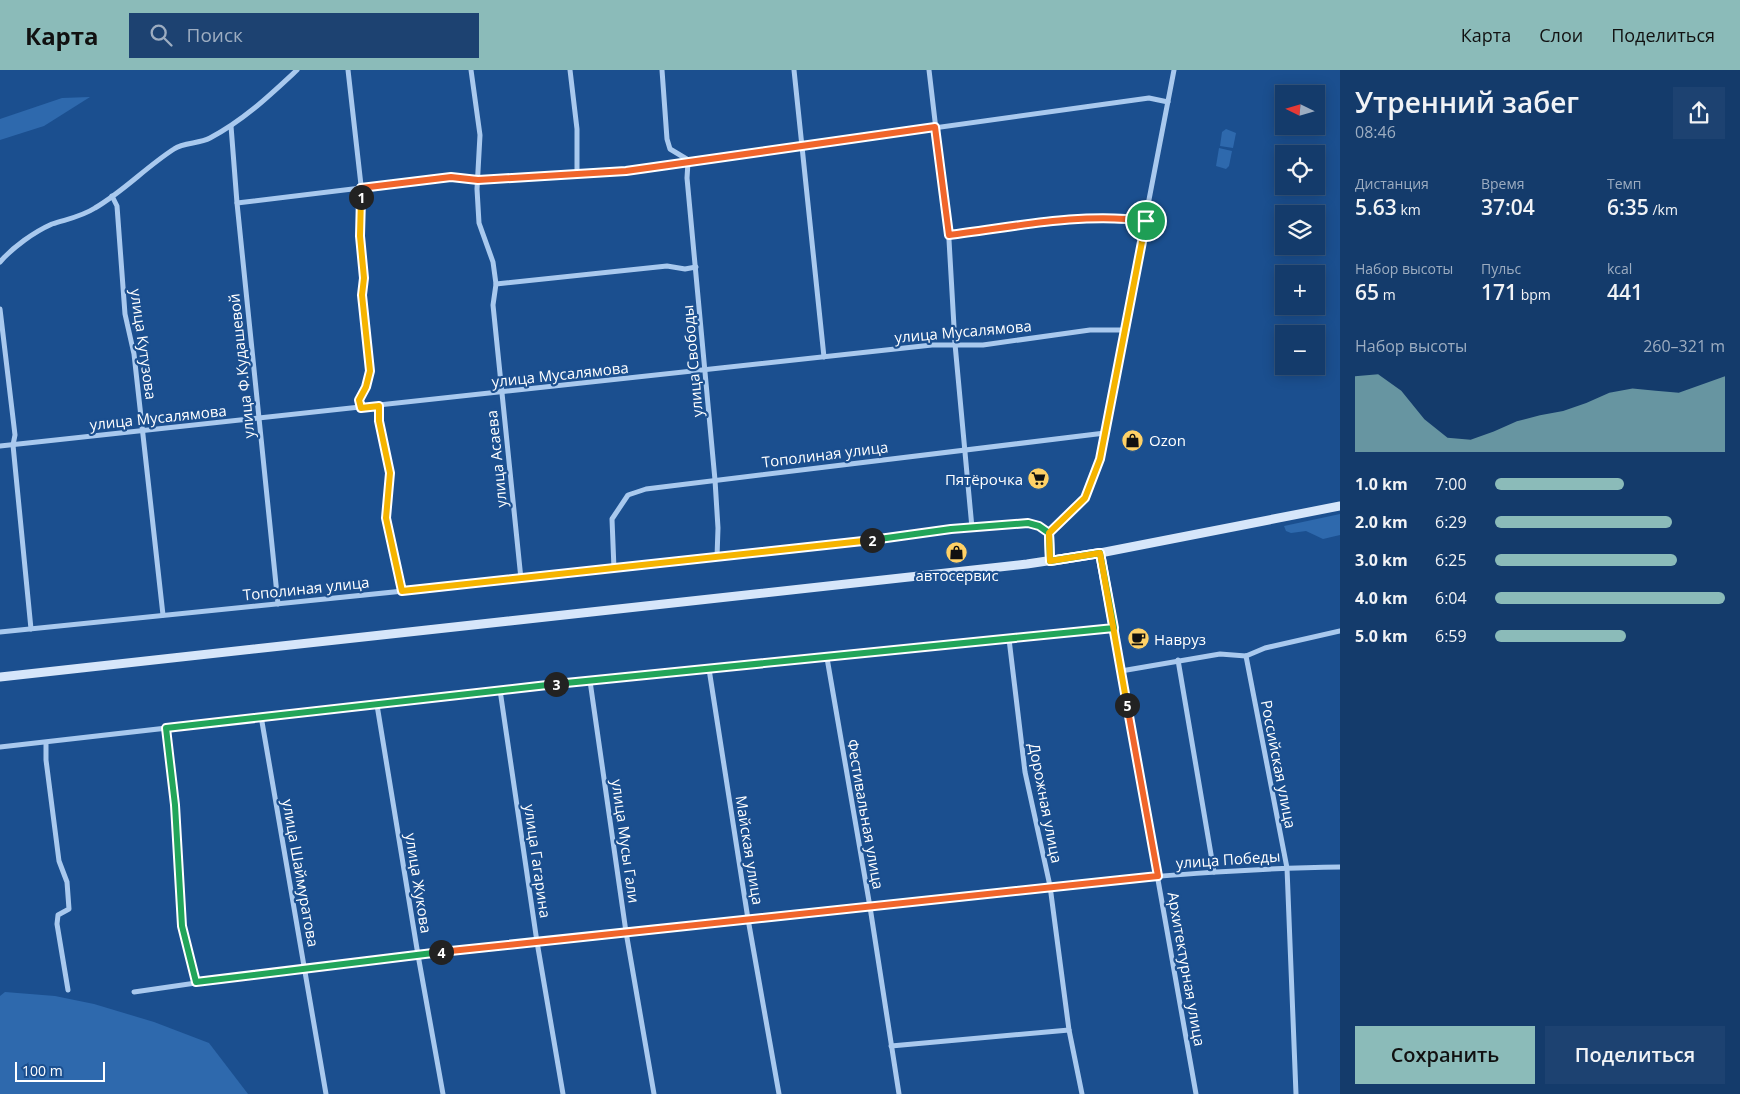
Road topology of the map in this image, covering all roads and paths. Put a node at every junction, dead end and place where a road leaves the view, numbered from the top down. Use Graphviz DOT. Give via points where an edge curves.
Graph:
graph roads {
  1 [pos="297,70"];
  2 [pos="348,70"];
  3 [pos="471,70"];
  4 [pos="570,70"];
  5 [pos="662,70"];
  6 [pos="794,70"];
  7 [pos="929,70"];
  8 [pos="1174,70"];
  9 [pos="1168,102"];
  10 [pos="231,126"];
  11 [pos="935,127"];
  12 [pos="803,146"];
  13 [pos="689,162"];
  14 [pos="577,172"];
  15 [pos="478,180"];
  16 [pos="361,188"];
  17 [pos="112,196"];
  18 [pos="237,203"];
  19 [pos="1146,221"];
  20 [pos="949,235"];
  21 [pos="0,262"];
  22 [pos="696,267"];
  23 [pos="496,284"];
  24 [pos="0,309"];
  25 [pos="1123,330"];
  26 [pos="956,344"];
  27 [pos="824,357"];
  28 [pos="706,370"];
  29 [pos="502,393"];
  30 [pos="379,406"];
  31 [pos="361,408"];
  32 [pos="259,419"];
  33 [pos="142,431"];
  34 [pos="1105,433"];
  35 [pos="13,445"];
  36 [pos="0,446"];
  37 [pos="965,450"];
  38 [pos="715,480"];
  39 [pos="1340,506"];
  40 [pos="972,528"];
  41 [pos="1049,533"];
  42 [pos="1100,553"];
  43 [pos="717,558"];
  44 [pos="1050,561"];
  45 [pos="614,569"];
  46 [pos="521,579"];
  47 [pos="402,591"];
  48 [pos="278,604"];
  49 [pos="163,615"];
  50 [pos="31,628"];
  51 [pos="1114,628"];
  52 [pos="1340,631"];
  53 [pos="0,632"];
  54 [pos="1009,640"];
  55 [pos="1246,656"];
  56 [pos="827,658"];
  57 [pos="1178,660"];
  58 [pos="709,669"];
  59 [pos="1121,671"];
  60 [pos="0,677"];
  61 [pos="590,681"];
  62 [pos="500,690"];
  63 [pos="378,705"];
  64 [pos="261,716"];
  65 [pos="166,728"];
  66 [pos="46,743"];
  67 [pos="0,747"];
  68 [pos="1340,867"];
  69 [pos="1286,868"];
  70 [pos="1214,872"];
  71 [pos="1158,876"];
  72 [pos="1050,886"];
  73 [pos="870,907"];
  74 [pos="748,920"];
  75 [pos="626,932"];
  76 [pos="537,942"];
  77 [pos="418,955"];
  78 [pos="305,968"];
  79 [pos="196,982"];
  80 [pos="68,990"];
  81 [pos="134,992"];
  82 [pos="1070,1030"];
  83 [pos="891,1046"];
  84 [pos="326,1094"];
  85 [pos="443,1094"];
  86 [pos="562,1094"];
  87 [pos="654,1094"];
  88 [pos="779,1094"];
  89 [pos="899,1094"];
  90 [pos="1082,1094"];
  91 [pos="1196,1094"];
  92 [pos="1296,1094"];
  1 -- 10 [label="street" via="254,110"];
  2 -- 16 [label="street"];
  3 -- 15 [label="street, улица Асаева" via="480,135"];
  4 -- 14 [label="street"];
  5 -- 13 [label="street" via="667,139 670,149"];
  6 -- 12 [label="street"];
  7 -- 11 [label="street"];
  8 -- 9 [label="street"];
  9 -- 11 [label="street" via="1149,98"];
  9 -- 19 [label="street"];
  10 -- 17 [label="street" via="200,143 178,146 150,164 140,177"];
  10 -- 18 [label="street, улица Ф.Кудашевой"];
  11 -- 12 [label="street"];
  11 -- 20 [label="street"];
  12 -- 13 [label="street"];
  12 -- 27 [label="street"];
  13 -- 14 [label="street" via="626,171"];
  13 -- 22 [label="street, улица Свободы" via="687,178"];
  14 -- 15 [label="street"];
  15 -- 16 [label="street" via="451,177"];
  15 -- 23 [label="street, улица Асаева" via="479,224 493,262"];
  16 -- 18 [label="street"];
  16 -- 31 [label="street" via="362,295 370,371 359,400"];
  17 -- 21 [label="street" via="71,220 42,229 7,253"];
  17 -- 33 [label="street, улица Кутузова" via="117,206 125,314 131,333"];
  18 -- 32 [label="street, улица Ф.Кудашевой"];
  19 -- 20 [label="street" via="1119,217 1070,219"];
  19 -- 25 [label="street"];
  20 -- 26 [label="street"];
  22 -- 23 [label="street" via="667,266"];
  22 -- 28 [label="street, улица Свободы"];
  23 -- 29 [label="street, улица Асаева" via="493,305"];
  24 -- 35 [label="street" via="15,435"];
  25 -- 26 [label="street, улица Мусалямова" via="1090,330 983,345"];
  25 -- 34 [label="street"];
  26 -- 27 [label="street, улица Мусалямова"];
  26 -- 37 [label="street"];
  27 -- 28 [label="street, улица Мусалямова"];
  28 -- 29 [label="street, улица Мусалямова"];
  28 -- 38 [label="street, улица Свободы"];
  29 -- 30 [label="street, улица Мусалямова"];
  29 -- 46 [label="street, улица Асаева"];
  30 -- 31 [label="street, улица Мусалямова"];
  30 -- 47 [label="street" via="390,473 386,518"];
  31 -- 32 [label="street, улица Мусалямова"];
  32 -- 33 [label="street, улица Мусалямова"];
  32 -- 48 [label="street, улица Ф.Кудашевой"];
  33 -- 35 [label="street, улица Мусалямова"];
  33 -- 49 [label="street, улица Кутузова"];
  34 -- 37 [label="street, Тополиная улица"];
  34 -- 41 [label="street" via="1100,459 1085,498"];
  35 -- 36 [label="street, улица Мусалямова"];
  35 -- 50 [label="street"];
  37 -- 38 [label="street, Тополиная улица"];
  37 -- 40 [label="street"];
  38 -- 43 [label="street, улица Свободы"];
  38 -- 45 [label="street, Тополиная улица" via="646,489 628,495 612,519"];
  39 -- 42 [label="main road"];
  40 -- 41 [label="street, Тополиная улица" via="1028,523"];
  40 -- 43 [label="street, Тополиная улица"];
  41 -- 44 [label="street"];
  42 -- 44 [label="main road"];
  42 -- 51 [label="street, Архитектурная улица"];
  43 -- 45 [label="street, Тополиная улица"];
  44 -- 60 [label="main road"];
  45 -- 46 [label="street, Тополиная улица"];
  46 -- 47 [label="street, Тополиная улица"];
  47 -- 48 [label="street, Тополиная улица"];
  48 -- 49 [label="street, Тополиная улица"];
  49 -- 50 [label="street, Тополиная улица"];
  50 -- 53 [label="street, Тополиная улица"];
  51 -- 54 [label="street"];
  51 -- 59 [label="street, Архитектурная улица"];
  52 -- 55 [label="street" via="1265,648"];
  54 -- 56 [label="street"];
  54 -- 72 [label="street, Дорожная улица" via="1025,772"];
  55 -- 57 [label="street" via="1220,654"];
  55 -- 69 [label="street, Российская улица"];
  56 -- 58 [label="street"];
  56 -- 73 [label="street, Фестивальная улица"];
  57 -- 59 [label="street"];
  57 -- 70 [label="street"];
  58 -- 61 [label="street"];
  58 -- 74 [label="street, Майская улица"];
  59 -- 71 [label="street, Архитектурная улица"];
  61 -- 62 [label="street"];
  61 -- 75 [label="street, улица Мусы Гали"];
  62 -- 63 [label="street"];
  62 -- 76 [label="street, улица Гагарина"];
  63 -- 64 [label="street"];
  63 -- 77 [label="street, улица Жукова"];
  64 -- 65 [label="street"];
  64 -- 78 [label="street, улица Шаймуратова"];
  65 -- 66 [label="street"];
  65 -- 79 [label="street" via="175,805 182,926"];
  66 -- 67 [label="street"];
  66 -- 80 [label="street" via="59,861 66,882 69,909 58,915 57,924"];
  68 -- 69 [label="street, улица Победы"];
  69 -- 70 [label="street, улица Победы"];
  69 -- 92 [label="street, Российская улица"];
  70 -- 71 [label="street, улица Победы"];
  71 -- 72 [label="street, улица Победы"];
  71 -- 91 [label="street, Архитектурная улица"];
  72 -- 73 [label="street, улица Победы"];
  72 -- 82 [label="street, Дорожная улица"];
  73 -- 74 [label="street, улица Победы"];
  73 -- 83 [label="street, Фестивальная улица"];
  74 -- 75 [label="street, улица Победы"];
  74 -- 88 [label="street, Майская улица"];
  75 -- 76 [label="street, улица Победы"];
  75 -- 87 [label="street, улица Мусы Гали"];
  76 -- 77 [label="street, улица Победы"];
  76 -- 86 [label="street, улица Гагарина"];
  77 -- 78 [label="street, улица Победы"];
  77 -- 85 [label="street, улица Жукова"];
  78 -- 79 [label="street, улица Победы"];
  78 -- 84 [label="street, улица Шаймуратова"];
  79 -- 81 [label="street, улица Победы"];
  82 -- 83 [label="street"];
  82 -- 90 [label="street, Дорожная улица"];
  83 -- 89 [label="street, Фестивальная улица"];
}
